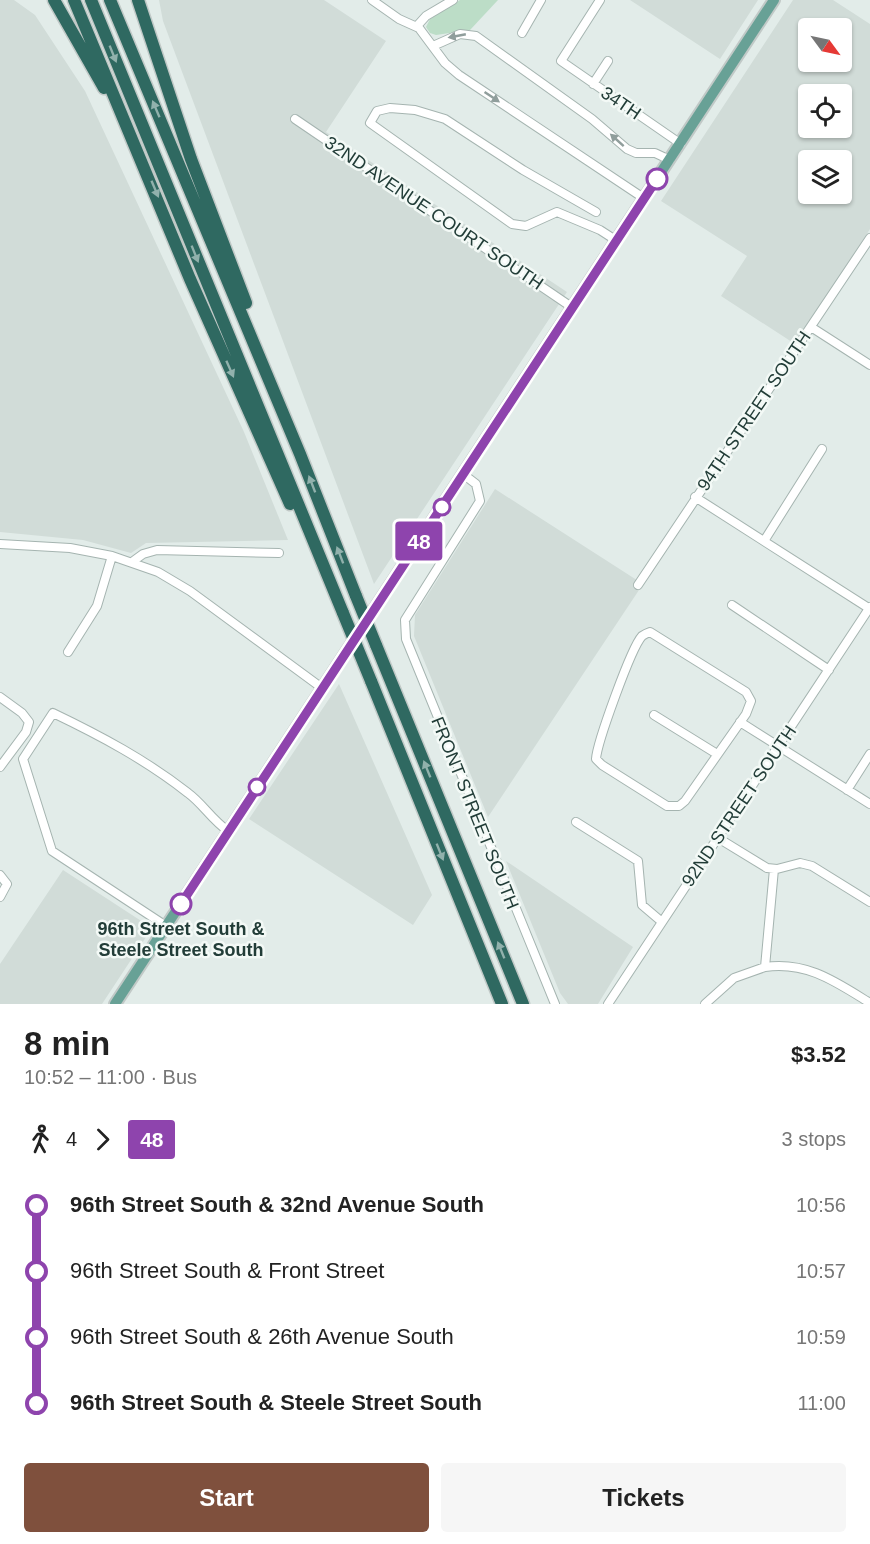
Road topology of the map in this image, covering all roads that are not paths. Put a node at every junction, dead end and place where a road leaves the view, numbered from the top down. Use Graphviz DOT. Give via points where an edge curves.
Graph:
graph roads {
  1 [pos="54,0"];
  2 [pos="74,0"];
  3 [pos="91,0"];
  4 [pos="110,0"];
  5 [pos="138,0"];
  6 [pos="372,0"];
  7 [pos="453,0"];
  8 [pos="542,0"];
  9 [pos="600,0"];
  10 [pos="774,0"];
  11 [pos="417,26"];
  12 [pos="522,33"];
  13 [pos="433,46"];
  14 [pos="608,61"];
  15 [pos="593,84"];
  16 [pos="295,118"];
  17 [pos="681,144"];
  18 [pos="139,152"];
  19 [pos="670,160"];
  20 [pos="645,199"];
  21 [pos="596,213"];
  22 [pos="870,238"];
  23 [pos="617,241"];
  24 [pos="573,308"];
  25 [pos="812,327"];
  26 [pos="870,365"];
  27 [pos="822,449"];
  28 [pos="300,454"];
  29 [pos="463,474"];
  30 [pos="695,497"];
  31 [pos="764,541"];
  32 [pos="0,544"];
  33 [pos="279,553"];
  34 [pos="112,556"];
  35 [pos="132,562"];
  36 [pos="638,585"];
  37 [pos="336,596"];
  38 [pos="732,605"];
  39 [pos="870,608"];
  40 [pos="68,652"];
  41 [pos="829,670"];
  42 [pos="322,688"];
  43 [pos="0,697"];
  44 [pos="654,715"];
  45 [pos="740,722"];
  46 [pos="779,746"];
  47 [pos="717,754"];
  48 [pos="870,754"];
  49 [pos="0,767"];
  50 [pos="847,790"];
  51 [pos="870,804"];
  52 [pos="576,822"];
  53 [pos="228,831"];
  54 [pos="718,838"];
  55 [pos="774,869"];
  56 [pos="0,875"];
  57 [pos="0,897"];
  58 [pos="870,903"];
  59 [pos="662,922"];
  60 [pos="166,926"];
  61 [pos="765,967"];
  62 [pos="866,1002"];
  63 [pos="115,1004"];
  64 [pos="502,1004"];
  65 [pos="523,1004"];
  66 [pos="555,1004"];
  67 [pos="608,1004"];
  68 [pos="705,1004"];
  1 -- 18 [label="highway"];
  2 -- 18 [label="highway"];
  3 -- 37 [label="highway, one-way"];
  28 -- 4 [label="highway, one-way"];
  5 -- 28 [label="highway" via="191,159"];
  6 -- 11 [label="street"];
  7 -- 11 [label="street"];
  8 -- 12 [label="street"];
  9 -- 15 [label="street, 34TH" via="561,61"];
  10 -- 17 [label="main road"];
  11 -- 13 [label="street"];
  19 -- 13 [label="street, one-way" via="655,153 627,149 592,119 474,36 457,34"];
  13 -- 20 [label="street, one-way" via="464,79"];
  14 -- 15 [label="street"];
  15 -- 17 [label="street, 34TH"];
  16 -- 24 [label="street, 32ND AVENUE COURT SOUTH"];
  17 -- 19 [label="main road"];
  18 -- 37 [label="highway, one-way" via="272,466"];
  19 -- 20 [label="main road"];
  20 -- 23 [label="main road"];
  21 -- 23 [label="street, 32ND AVENUE COURT SOUTH" via="441,118 390,108 377,111 370,123 512,224 526,226 557,212"];
  22 -- 25 [label="street, 94TH STREET SOUTH"];
  23 -- 24 [label="main road"];
  24 -- 29 [label="main road"];
  25 -- 26 [label="street"];
  25 -- 30 [label="street, 94TH STREET SOUTH"];
  27 -- 31 [label="street"];
  65 -- 28 [label="highway, one-way, bridge"];
  29 -- 42 [label="main road"];
  29 -- 66 [label="street, FRONT STREET SOUTH" via="480,490 479,505 405,620 408,650"];
  30 -- 31 [label="street"];
  30 -- 36 [label="street, 94TH STREET SOUTH"];
  31 -- 39 [label="street"];
  32 -- 34 [label="street" via="50,545"];
  33 -- 35 [label="street" via="157,550"];
  34 -- 35 [label="street"];
  34 -- 40 [label="street" via="97,606"];
  35 -- 42 [label="street" via="180,585"];
  37 -- 64 [label="highway, one-way, bridge"];
  38 -- 41 [label="street"];
  39 -- 41 [label="street, 92ND STREET SOUTH"];
  41 -- 46 [label="street, 92ND STREET SOUTH"];
  42 -- 53 [label="main road"];
  43 -- 49 [label="street" via="28,720 26,732"];
  44 -- 47 [label="street"];
  45 -- 46 [label="street"];
  45 -- 47 [label="street"];
  45 -- 47 [label="street" via="752,701 746,692 656,633 642,636 596,755 602,765 667,806 679,806"];
  46 -- 50 [label="street"];
  46 -- 54 [label="street, 92ND STREET SOUTH"];
  48 -- 50 [label="street"];
  50 -- 51 [label="street"];
  52 -- 59 [label="street" via="635,857 640,868 642,905"];
  53 -- 60 [label="main road"];
  53 -- 60 [label="street" via="189,793 130,752 53,713 23,759 52,851"];
  54 -- 55 [label="street" via="760,865"];
  54 -- 59 [label="street, 92ND STREET SOUTH"];
  55 -- 58 [label="street" via="800,863 812,866"];
  55 -- 61 [label="street"];
  56 -- 57 [label="street" via="7,884"];
  59 -- 67 [label="street, 92ND STREET SOUTH"];
  60 -- 63 [label="main road"];
  61 -- 62 [label="street" via="811,969"];
  61 -- 68 [label="street" via="734,978"];
}
